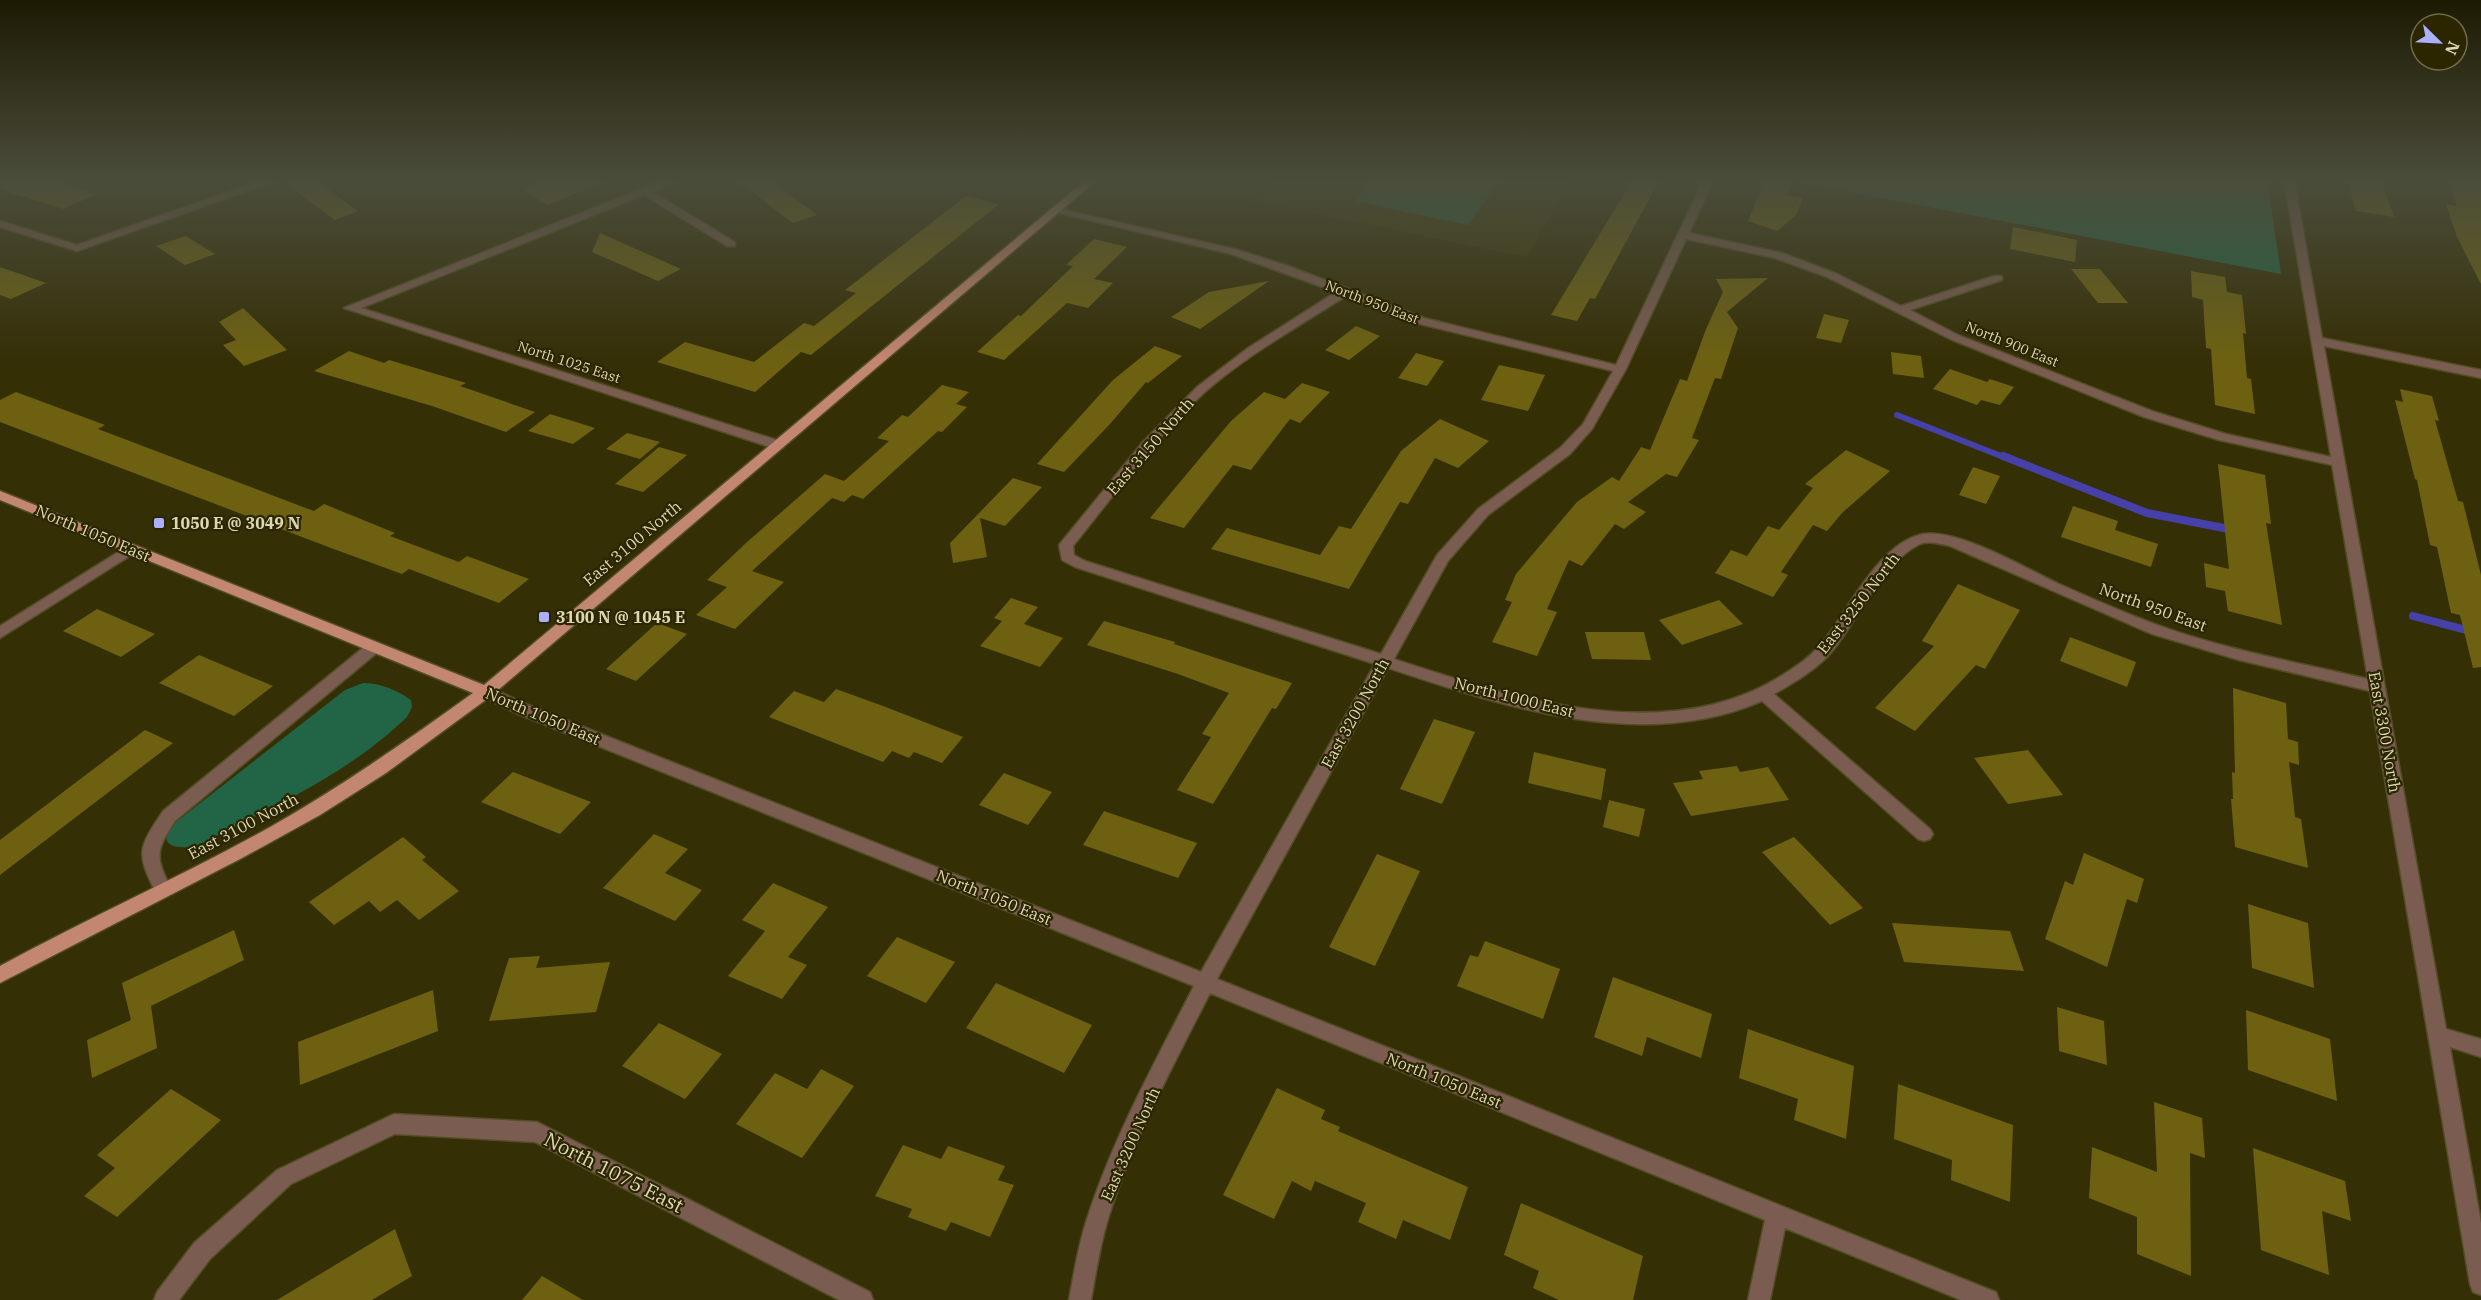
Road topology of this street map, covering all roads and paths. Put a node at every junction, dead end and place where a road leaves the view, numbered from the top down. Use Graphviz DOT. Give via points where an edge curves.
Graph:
graph roads {
  1 [pos="50,240"];
  2 [pos="101,240"];
  3 [pos="522,240"];
  4 [pos="724,240"];
  5 [pos="1022,240"];
  6 [pos="1180,240"];
  7 [pos="1681,240"];
  8 [pos="1705,240"];
  9 [pos="2300,240"];
  10 [pos="731,244"];
  11 [pos="1998,278"];
  12 [pos="1344,292"];
  13 [pos="1899,310"];
  14 [pos="2318,341"];
  15 [pos="1620,369"];
  16 [pos="2481,374"];
  17 [pos="778,445"];
  18 [pos="2338,462"];
  19 [pos="0,495"];
  20 [pos="1926,537"];
  21 [pos="130,549"];
  22 [pos="1067,557"];
  23 [pos="0,633"];
  24 [pos="374,647"];
  25 [pos="1384,660"];
  26 [pos="2377,687"];
  27 [pos="486,692"];
  28 [pos="1763,693"];
  29 [pos="1924,834"];
  30 [pos="163,890"];
  31 [pos="0,975"];
  32 [pos="1205,983"];
  33 [pos="2438,1035"];
  34 [pos="2481,1048"];
  35 [pos="1777,1214"];
  36 [pos="2481,1284"];
  37 [pos="165,1300"];
  38 [pos="862,1300"];
  39 [pos="1080,1300"];
  40 [pos="1759,1300"];
  41 [pos="1988,1300"];
  1 -- 2 [label="street" via="77,248"];
  3 -- 17 [label="street, North 1025 East" via="350,308"];
  4 -- 10 [label="street"];
  5 -- 17 [label="main road, East 3100 North"];
  6 -- 12 [label="street, North 950 East" via="1284,268"];
  7 -- 15 [label="street, East 3200 North"];
  8 -- 13 [label="street, North 900 East" via="1778,255 1830,275"];
  9 -- 14 [label="street, East 3300 North"];
  11 -- 13 [label="street"];
  12 -- 15 [label="street, North 950 East" via="1430,324"];
  12 -- 22 [label="street, East 3150 North" via="1235,363 1198,392 1066,545"];
  13 -- 18 [label="street, North 900 East" via="1954,337 2148,414 2223,437"];
  14 -- 16 [label="street"];
  14 -- 18 [label="street, East 3300 North"];
  15 -- 25 [label="street, East 3200 North" via="1588,426 1565,451 1483,512 1442,558"];
  17 -- 27 [label="main road, East 3100 North"];
  18 -- 26 [label="street, East 3300 North"];
  19 -- 21 [label="main road, North 1050 East"];
  20 -- 26 [label="street, North 950 East" via="1982,554 2161,631 2223,651"];
  20 -- 28 [label="street, East 3250 North" via="1913,540 1892,557 1827,648 1807,666"];
  21 -- 23 [label="street"];
  21 -- 24 [label="main road, North 1050 East"];
  22 -- 25 [label="street, North 1000 East"];
  24 -- 27 [label="main road, North 1050 East"];
  24 -- 30 [label="street" via="169,816 150,846 149,863"];
  25 -- 28 [label="street, North 1000 East" via="1522,702 1611,718 1660,718 1700,712 1734,706"];
  25 -- 32 [label="street, East 3200 North"];
  26 -- 33 [label="street, East 3300 North"];
  27 -- 30 [label="main road, East 3100 North" via="396,758 313,811"];
  27 -- 32 [label="street, North 1050 East"];
  28 -- 29 [label="street"];
  30 -- 31 [label="main road, East 3100 North"];
  32 -- 35 [label="street, North 1050 East"];
  32 -- 39 [label="street, East 3200 North" via="1148,1100 1100,1212"];
  33 -- 34 [label="street"];
  33 -- 36 [label="street, East 3300 North"];
  35 -- 40 [label="street"];
  35 -- 41 [label="street, North 1050 East"];
  37 -- 38 [label="street, North 1075 East" via="202,1251 284,1177 393,1124 537,1132"];
}
